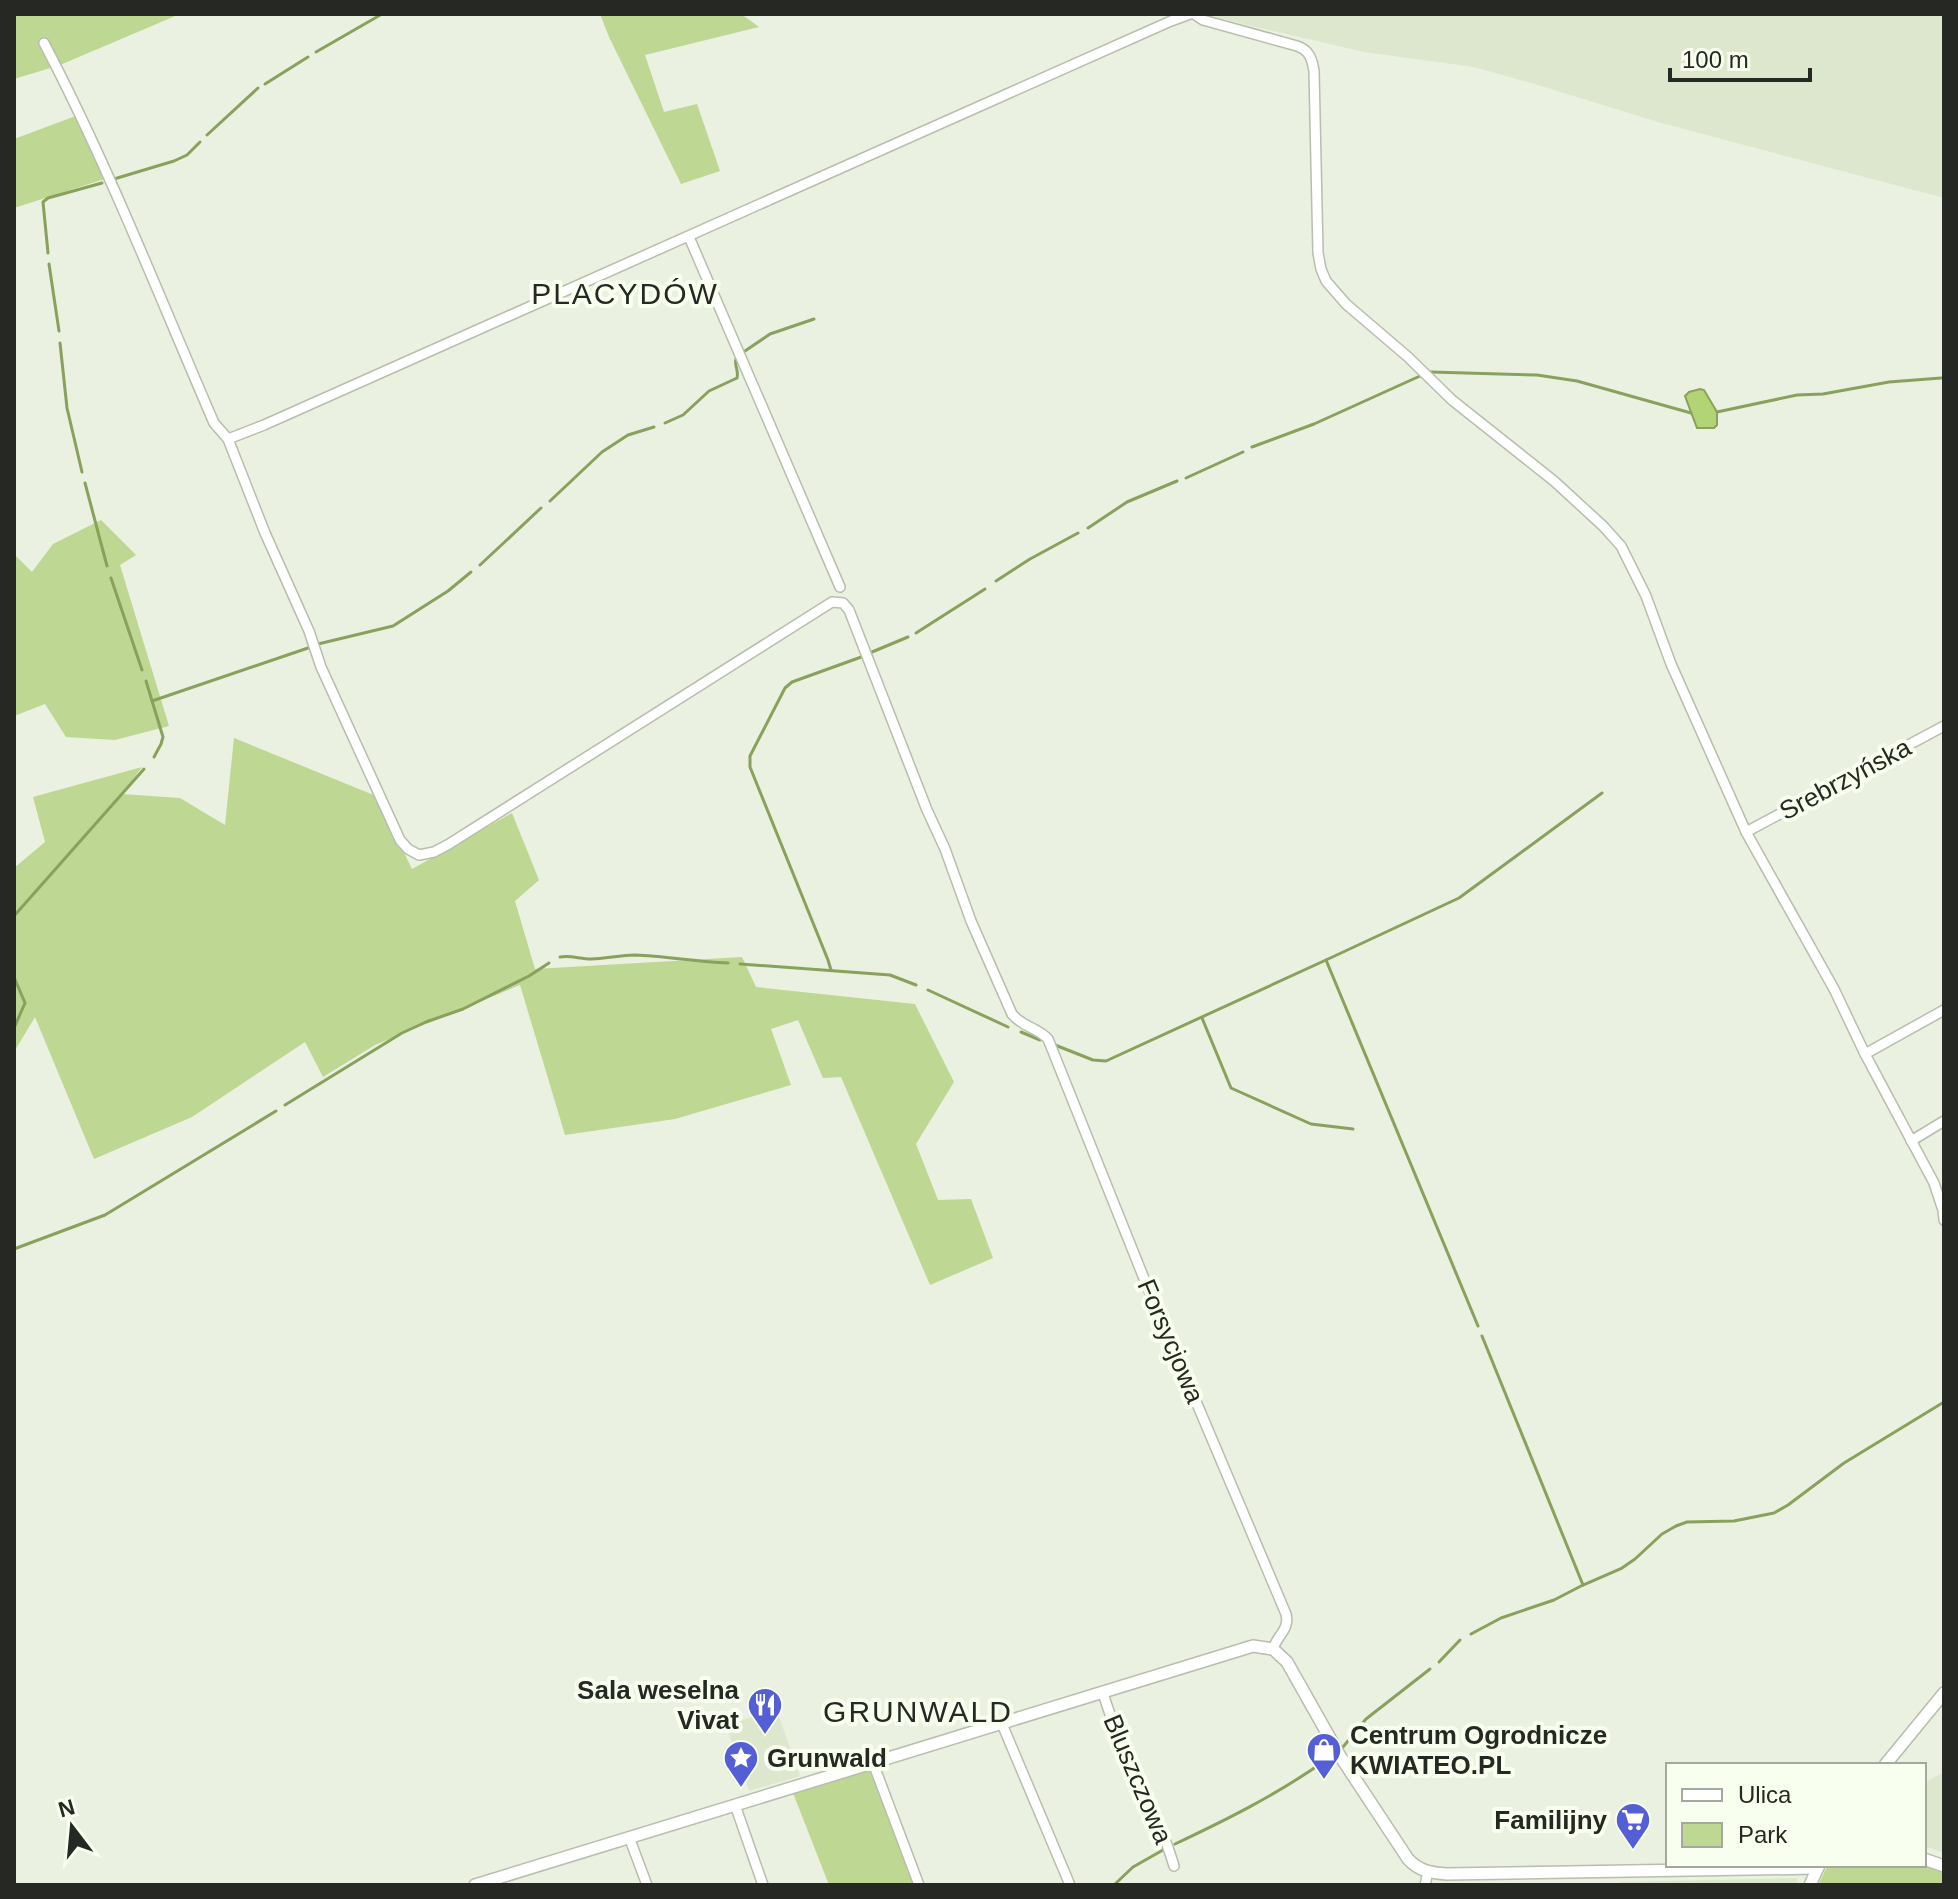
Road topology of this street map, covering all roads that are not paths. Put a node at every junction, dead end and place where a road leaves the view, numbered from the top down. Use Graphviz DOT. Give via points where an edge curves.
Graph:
graph roads {
  1 [pos="1192,14"];
  2 [pos="44,43"];
  3 [pos="689,237"];
  4 [pos="228,439"];
  5 [pos="840,587"];
  6 [pos="1944,726"];
  7 [pos="1746,832"];
  8 [pos="1944,1010"];
  9 [pos="1865,1054"];
  10 [pos="1944,1121"];
  11 [pos="1911,1141"];
  12 [pos="1942,1195"];
  13 [pos="1944,1220"];
  14 [pos="1273,1649"];
  15 [pos="1103,1693"];
  16 [pos="1944,1693"];
  17 [pos="1002,1724"];
  18 [pos="873,1763"];
  19 [pos="1887,1763"];
  20 [pos="735,1805"];
  21 [pos="629,1837"];
  22 [pos="1174,1866"];
  23 [pos="1818,1867"];
  24 [pos="1428,1872"];
  25 [pos="475,1885"];
  26 [pos="647,1885"];
  27 [pos="763,1885"];
  28 [pos="919,1885"];
  29 [pos="1070,1885"];
  30 [pos="1425,1885"];
  31 [pos="1810,1885"];
  1 -- 3 [label="street"];
  1 -- 7 [label="street" via="1308,53 1314,71 1318,253 1326,281 1452,400 1581,505 1621,546"];
  2 -- 4 [label="street" via="214,423"];
  3 -- 4 [label="street"];
  3 -- 5 [label="street"];
  4 -- 14 [label="street, Forsycjowa" via="373,782 400,840 419,855 434,852 509,808 832,602 843,603 1012,1014 1048,1039 1286,1614 1286,1629"];
  6 -- 7 [label="street, Srebrzyńska"];
  7 -- 9 [label="street"];
  8 -- 9 [label="street"];
  9 -- 11 [label="street"];
  10 -- 11 [label="street"];
  11 -- 12 [label="street"];
  12 -- 13 [label="street"];
  14 -- 15 [label="street" via="1247,1647"];
  14 -- 24 [label="street" via="1287,1662 1340,1756 1408,1859"];
  15 -- 17 [label="street"];
  15 -- 22 [label="street, Bluszczowa"];
  16 -- 19 [label="street"];
  17 -- 18 [label="street"];
  17 -- 29 [label="street"];
  18 -- 20 [label="street"];
  18 -- 28 [label="street"];
  20 -- 21 [label="street"];
  20 -- 27 [label="street"];
  21 -- 25 [label="street"];
  21 -- 26 [label="street"];
  23 -- 24 [label="street"];
  23 -- 31 [label="street"];
  24 -- 30 [label="street"];
}
